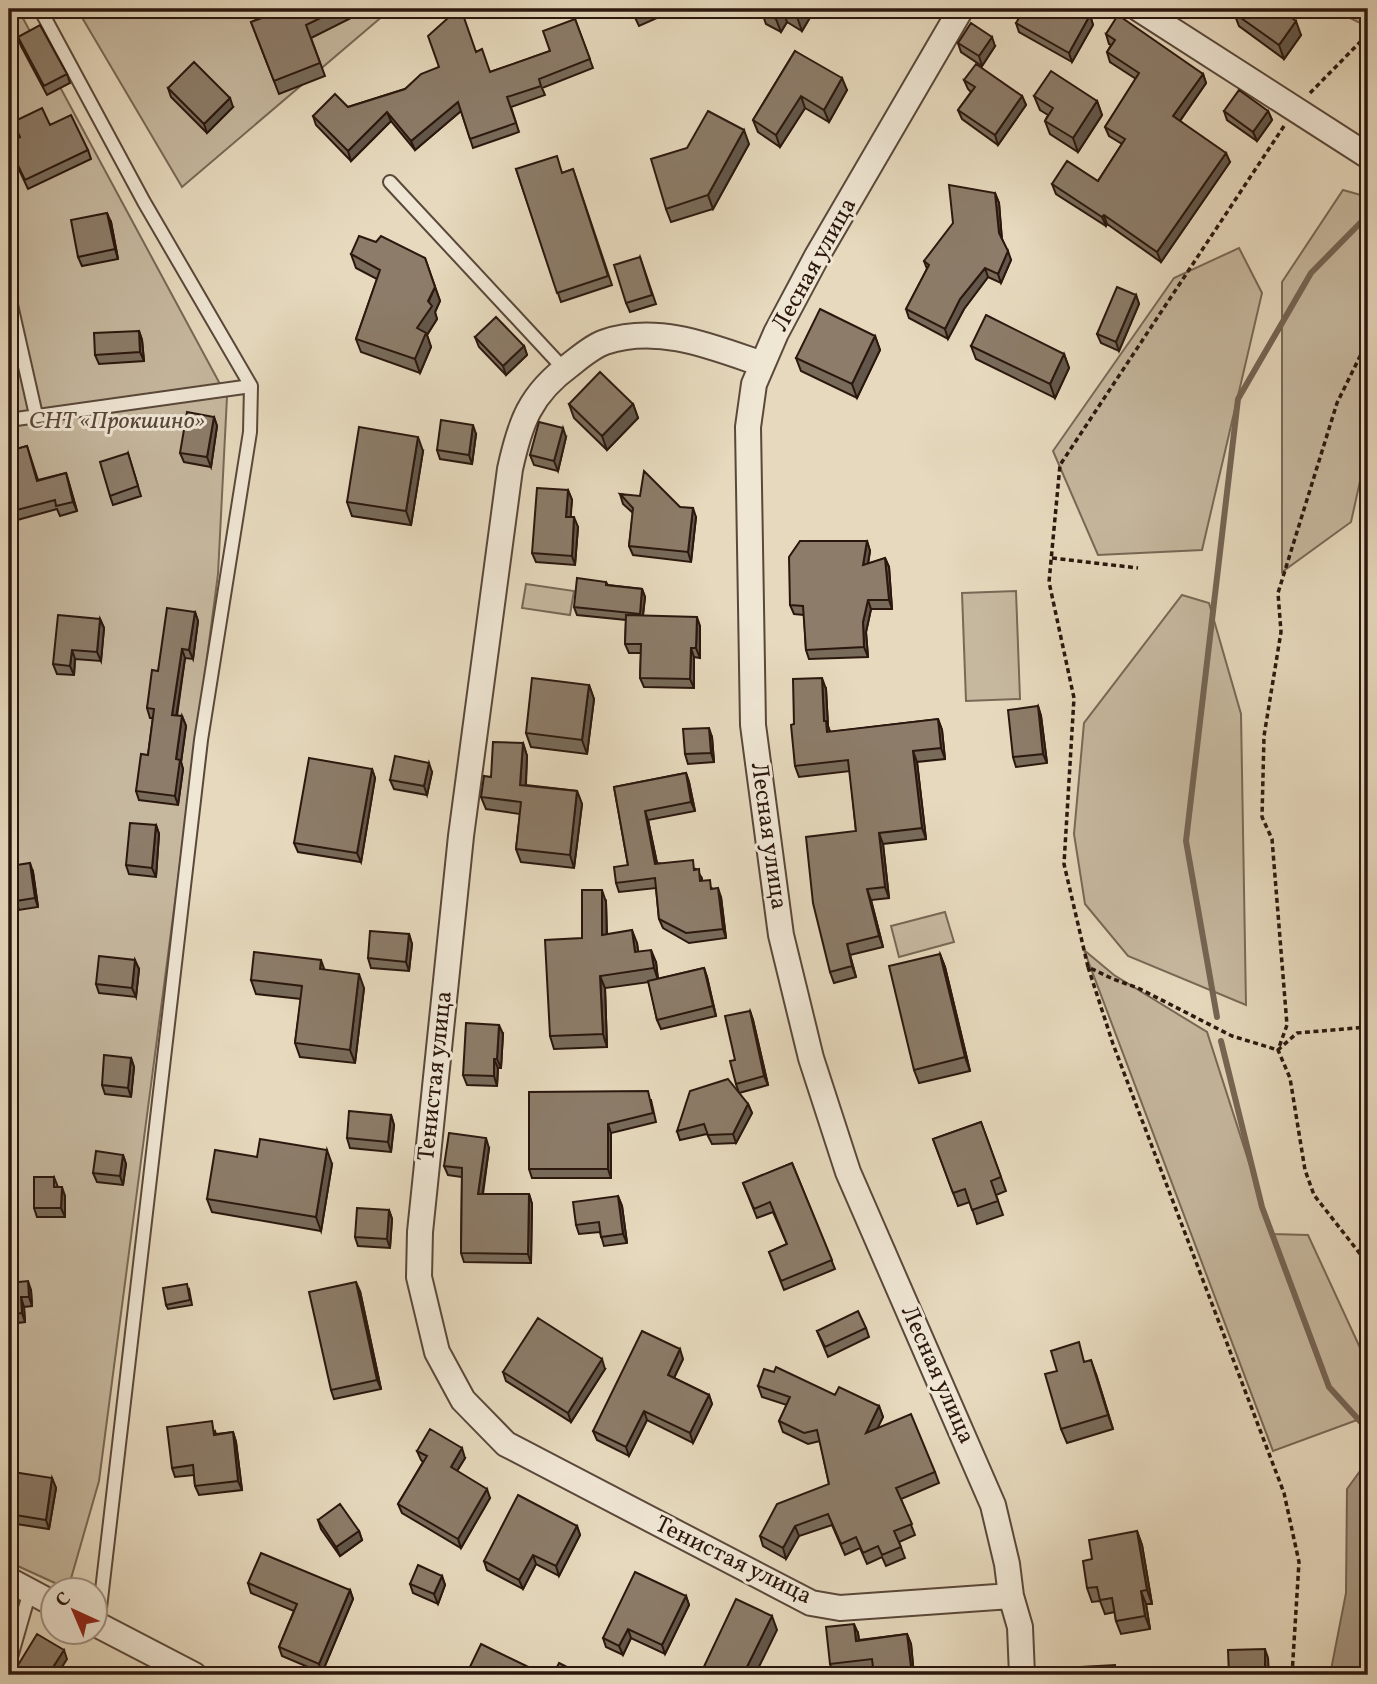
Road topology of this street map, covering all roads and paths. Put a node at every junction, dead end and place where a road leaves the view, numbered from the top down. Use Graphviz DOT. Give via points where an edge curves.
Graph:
graph roads {
  1 [pos="40,9"];
  2 [pos="961,9"];
  3 [pos="1139,9"];
  4 [pos="1368,34"];
  5 [pos="1295,108"];
  6 [pos="1368,156"];
  7 [pos="390,182"];
  8 [pos="9,296"];
  9 [pos="1368,340"];
  10 [pos="762,364"];
  11 [pos="564,369"];
  12 [pos="251,386"];
  13 [pos="36,415"];
  14 [pos="9,420"];
  15 [pos="1052,558"];
  16 [pos="1138,568"];
  17 [pos="1088,967"];
  18 [pos="1368,1027"];
  19 [pos="1278,1050"];
  20 [pos="1368,1264"];
  21 [pos="102,1576"];
  22 [pos="19,1586"];
  23 [pos="1011,1595"];
  24 [pos="38,1596"];
  25 [pos="108,1630"];
  26 [pos="9,1664"];
  27 [pos="194,1675"];
  28 [pos="1022,1675"];
  29 [pos="1292,1675"];
  1 -- 12 [label="lane" via="144,202"];
  2 -- 10 [label="street, Лесная улица" via="817,256"];
  3 -- 5 [label="street"];
  4 -- 5 [label="path"];
  5 -- 6 [label="street"];
  5 -- 15 [label="path" via="1060,466"];
  7 -- 11 [label="lane"];
  8 -- 13 [label="lane"];
  9 -- 19 [label="path" via="1337,403 1279,593 1282,632 1264,736 1262,817 1272,839 1287,1025"];
  10 -- 11 [label="street, Тенистая улица" via="676,338 636,335 603,342"];
  10 -- 23 [label="street, Лесная улица" via="748,427 753,725 781,935 811,1058 848,1172 993,1504"];
  11 -- 23 [label="street, Тенистая улица" via="532,401 517,433 465,809 420,1233 419,1277 437,1352 463,1400 506,1444 811,1603 840,1608"];
  12 -- 13 [label="lane"];
  12 -- 21 [label="lane" via="250,432 199,754"];
  13 -- 14 [label="lane"];
  15 -- 16 [label="path"];
  15 -- 17 [label="path" via="1049,582 1074,698 1064,864"];
  17 -- 19 [label="path" via="1232,1036"];
  17 -- 29 [label="path" via="1284,1493 1298,1562"];
  18 -- 19 [label="path" via="1297,1033"];
  19 -- 20 [label="path" via="1290,1078 1314,1195"];
  22 -- 24 [label="street"];
  22 -- 26 [label="lane"];
  23 -- 28 [label="street, Лесная улица" via="1020,1627"];
  25 -- 27 [label="street"];
}
